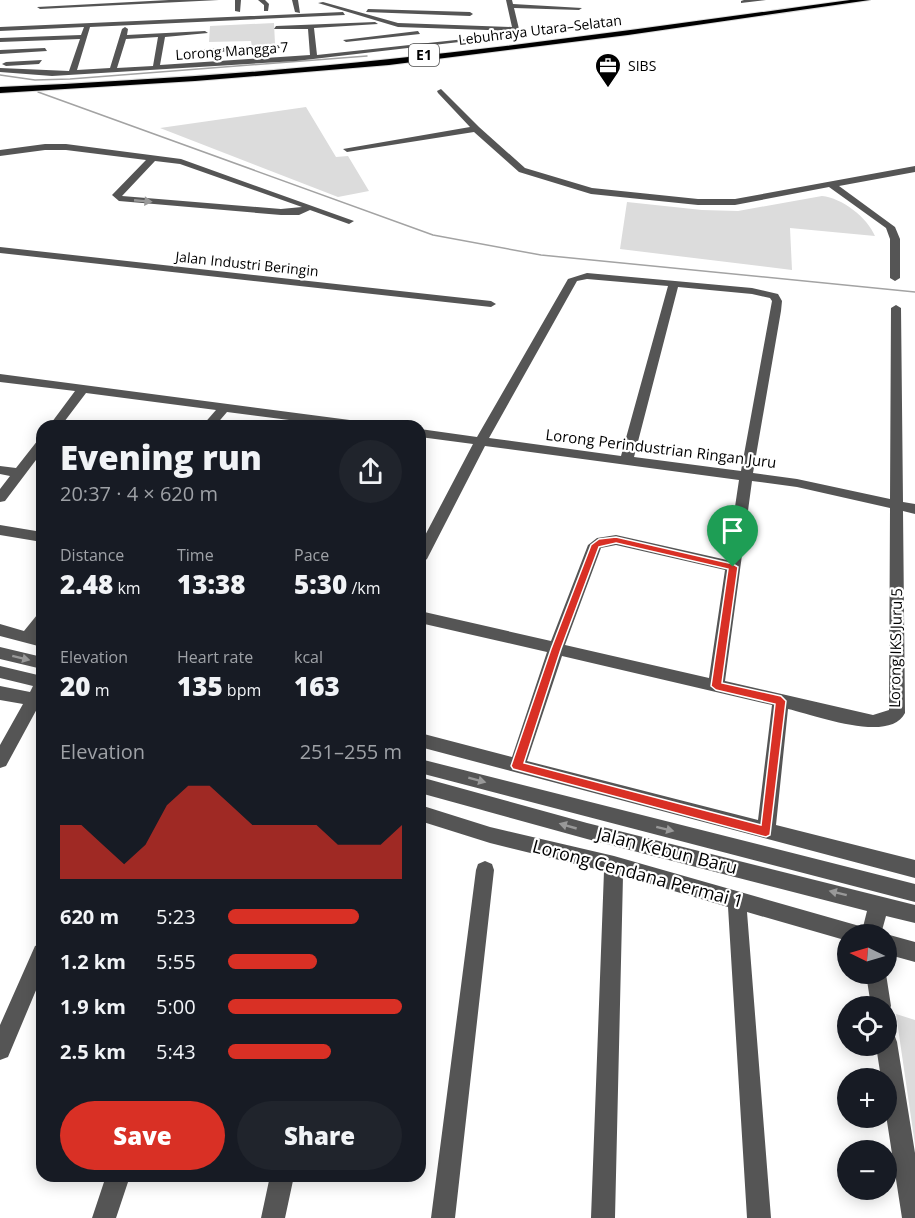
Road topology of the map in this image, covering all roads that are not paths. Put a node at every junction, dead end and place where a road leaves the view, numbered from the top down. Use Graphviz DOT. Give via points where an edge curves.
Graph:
graph roads {
  1 [pos="216,0"];
  2 [pos="238,0"];
  3 [pos="261,0"];
  4 [pos="295,0"];
  5 [pos="763,0"];
  6 [pos="846,0"];
  7 [pos="866,0"];
  8 [pos="743,2"];
  9 [pos="211,3"];
  10 [pos="510,3"];
  11 [pos="182,4"];
  12 [pos="321,6"];
  13 [pos="579,8"];
  14 [pos="307,9"];
  15 [pos="266,10"];
  16 [pos="238,11"];
  17 [pos="298,12"];
  18 [pos="343,12"];
  19 [pos="37,13"];
  20 [pos="276,17"];
  21 [pos="470,17"];
  22 [pos="207,20"];
  23 [pos="127,22"];
  24 [pos="375,24"];
  25 [pos="344,25"];
  26 [pos="0,26"];
  27 [pos="88,26"];
  28 [pos="311,27"];
  29 [pos="276,28"];
  30 [pos="206,33"];
  31 [pos="418,33"];
  32 [pos="162,35"];
  33 [pos="84,37"];
  34 [pos="123,37"];
  35 [pos="50,38"];
  36 [pos="0,40"];
  37 [pos="346,40"];
  38 [pos="465,41"];
  39 [pos="278,47"];
  40 [pos="45,50"];
  41 [pos="204,51"];
  42 [pos="0,52"];
  43 [pos="348,53"];
  44 [pos="314,57"];
  45 [pos="278,60"];
  46 [pos="39,62"];
  47 [pos="0,64"];
  48 [pos="203,64"];
  49 [pos="156,68"];
  50 [pos="0,70"];
  51 [pos="113,70"];
  52 [pos="72,73"];
  53 [pos="34,74"];
  54 [pos="0,88"];
  55 [pos="441,91"];
  56 [pos="477,129"];
  57 [pos="347,149"];
  58 [pos="0,153"];
  59 [pos="153,158"];
  60 [pos="915,169"];
  61 [pos="832,185"];
  62 [pos="309,208"];
  63 [pos="349,221"];
  64 [pos="0,250"];
  65 [pos="895,278"];
  66 [pos="674,284"];
  67 [pos="491,304"];
  68 [pos="896,308"];
  69 [pos="0,378"];
  70 [pos="84,387"];
  71 [pos="225,407"];
  72 [pos="59,420"];
  73 [pos="213,420"];
  74 [pos="312,420"];
  75 [pos="426,434"];
  76 [pos="481,441"];
  77 [pos="36,451"];
  78 [pos="626,462"];
  79 [pos="0,470"];
  80 [pos="19,473"];
  81 [pos="746,477"];
  82 [pos="0,498"];
  83 [pos="896,506"];
  84 [pos="915,509"];
  85 [pos="0,530"];
  86 [pos="36,536"];
  87 [pos="426,547"];
  88 [pos="733,567"];
  89 [pos="426,618"];
  90 [pos="0,630"];
  91 [pos="35,639"];
  92 [pos="556,649"];
  93 [pos="0,653"];
  94 [pos="36,662"];
  95 [pos="0,672"];
  96 [pos="716,686"];
  97 [pos="36,690"];
  98 [pos="36,692"];
  99 [pos="0,693"];
  100 [pos="36,699"];
  101 [pos="781,701"];
  102 [pos="426,742"];
  103 [pos="0,761"];
  104 [pos="517,766"];
  105 [pos="426,768"];
  106 [pos="426,787"];
  107 [pos="426,815"];
  108 [pos="766,832"];
  109 [pos="614,865"];
  110 [pos="915,869"];
  111 [pos="485,870"];
  112 [pos="915,893"];
  113 [pos="737,901"];
  114 [pos="879,904"];
  115 [pos="915,914"];
  116 [pos="874,924"];
  117 [pos="837,929"];
  118 [pos="897,947"];
  119 [pos="915,952"];
  120 [pos="36,967"];
  121 [pos="0,1049"];
  122 [pos="888,1056"];
  123 [pos="116,1182"];
  124 [pos="281,1182"];
  125 [pos="104,1218"];
  126 [pos="273,1218"];
  127 [pos="443,1218"];
  128 [pos="603,1218"];
  129 [pos="759,1218"];
  130 [pos="914,1218"];
  1 -- 9 [label="street"];
  2 -- 16 [label="street"];
  3 -- 15 [label="street" via="267,5"];
  4 -- 17 [label="street"];
  5 -- 8 [label="street"];
  6 -- 54 [label="highway, Lebuhraya Utara–Selatan / E1" via="392,58"];
  7 -- 54 [label="highway, Lebuhraya Utara–Selatan / E1" via="390,62 185,79"];
  9 -- 11 [label="street"];
  10 -- 13 [label="street"];
  10 -- 21 [label="street" via="516,29"];
  11 -- 19 [label="street"];
  12 -- 18 [label="street"];
  12 -- 18 [label="street"];
  12 -- 20 [label="street"];
  14 -- 17 [label="street"];
  17 -- 23 [label="street"];
  18 -- 21 [label="street"];
  18 -- 21 [label="street" via="402,25"];
  19 -- 23 [label="street"];
  19 -- 26 [label="street"];
  20 -- 22 [label="street"];
  20 -- 29 [label="street"];
  22 -- 23 [label="street"];
  22 -- 30 [label="street"];
  23 -- 27 [label="street"];
  23 -- 34 [label="street"];
  24 -- 25 [label="street"];
  25 -- 28 [label="street"];
  25 -- 37 [label="street"];
  26 -- 27 [label="street"];
  27 -- 33 [label="street"];
  28 -- 29 [label="street"];
  28 -- 44 [label="street"];
  29 -- 39 [label="street"];
  30 -- 32 [label="street"];
  30 -- 41 [label="street"];
  31 -- 37 [label="street"];
  32 -- 34 [label="street"];
  32 -- 49 [label="street"];
  33 -- 35 [label="street"];
  33 -- 52 [label="street"];
  34 -- 51 [label="street"];
  35 -- 36 [label="street"];
  35 -- 40 [label="street"];
  37 -- 43 [label="street"];
  38 -- 43 [label="street, Lorong Mangga 7"];
  39 -- 41 [label="street"];
  39 -- 45 [label="street"];
  40 -- 42 [label="street"];
  40 -- 46 [label="street"];
  41 -- 48 [label="street"];
  43 -- 44 [label="street, Lorong Mangga 7"];
  44 -- 45 [label="street, Lorong Mangga 7"];
  45 -- 48 [label="street, Lorong Mangga 7"];
  46 -- 47 [label="street"];
  46 -- 53 [label="street"];
  48 -- 49 [label="street, Lorong Mangga 7"];
  49 -- 51 [label="street, Lorong Mangga 7"];
  50 -- 53 [label="street, Lorong Mangga 7"];
  51 -- 52 [label="street, Lorong Mangga 7"];
  52 -- 53 [label="street, Lorong Mangga 7"];
  55 -- 56 [label="street"];
  56 -- 57 [label="street"];
  56 -- 61 [label="street" via="522,170 591,191 735,202"];
  58 -- 59 [label="street" via="66,147"];
  59 -- 62 [label="street" via="188,163"];
  59 -- 62 [label="street, one-way" via="117,195 119,198 281,212"];
  60 -- 61 [label="street"];
  61 -- 65 [label="street" via="890,227 895,239"];
  62 -- 63 [label="street"];
  64 -- 67 [label="street, Jalan Industri Beringin"];
  66 -- 76 [label="street" via="587,276 570,281"];
  66 -- 78 [label="street"];
  66 -- 81 [label="street" via="752,291 774,296 777,301"];
  68 -- 83 [label="street, Lorong IKS Juru 5"];
  69 -- 70 [label="street"];
  70 -- 71 [label="street"];
  70 -- 72 [label="street"];
  71 -- 73 [label="street"];
  71 -- 74 [label="street"];
  75 -- 76 [label="street, Lorong Perindustrian Ringan Juru"];
  76 -- 78 [label="street, Lorong Perindustrian Ringan Juru"];
  76 -- 87 [label="street"];
  77 -- 80 [label="street"];
  78 -- 81 [label="street, Lorong Perindustrian Ringan Juru"];
  79 -- 80 [label="street"];
  80 -- 82 [label="street"];
  81 -- 83 [label="street, Lorong Perindustrian Ringan Juru" via="797,483"];
  81 -- 88 [label="street"];
  83 -- 84 [label="street, Lorong Perindustrian Ringan Juru"];
  83 -- 101 [label="street, Lorong IKS Juru 5" via="897,713 873,722"];
  85 -- 86 [label="street"];
  88 -- 92 [label="street" via="616,540 602,541 595,545"];
  88 -- 96 [label="street"];
  89 -- 92 [label="street, Lorong IKS Juru 5"];
  90 -- 91 [label="street"];
  92 -- 96 [label="street, Lorong IKS Juru 5"];
  92 -- 104 [label="street"];
  93 -- 94 [label="street, one-way"];
  95 -- 97 [label="street"];
  96 -- 101 [label="street, Lorong IKS Juru 5"];
  98 -- 99 [label="street"];
  100 -- 103 [label="street"];
  101 -- 108 [label="street"];
  102 -- 104 [label="street"];
  104 -- 108 [label="street"];
  105 -- 112 [label="street, Jalan Kebun Baru, one-way"];
  114 -- 106 [label="street, Jalan Kebun Baru, one-way"];
  107 -- 109 [label="street, Lorong Cendana Permai 1"];
  108 -- 110 [label="street"];
  109 -- 113 [label="street, Lorong Cendana Permai 1"];
  109 -- 128 [label="street"];
  111 -- 127 [label="street"];
  113 -- 117 [label="street, Lorong Cendana Permai 1"];
  113 -- 129 [label="street"];
  114 -- 115 [label="street, Jalan Kebun Baru"];
  114 -- 116 [label="street"];
  118 -- 119 [label="street"];
  120 -- 121 [label="street"];
  122 -- 130 [label="street"];
  123 -- 125 [label="street"];
  124 -- 126 [label="street"];
}
